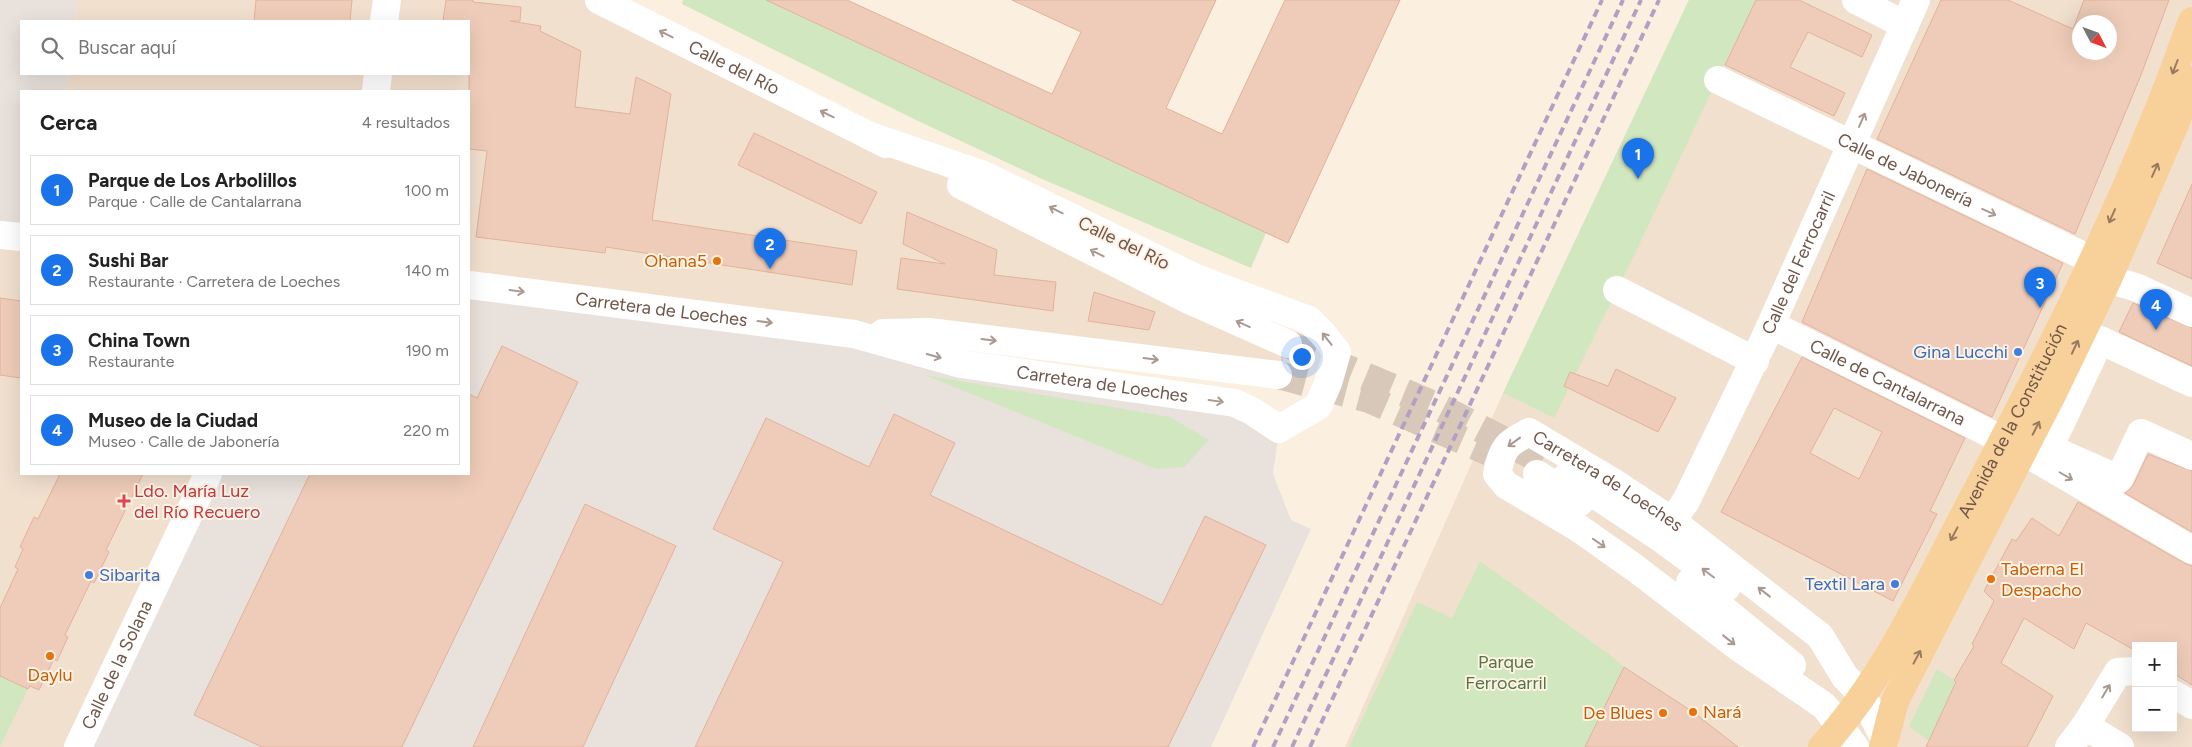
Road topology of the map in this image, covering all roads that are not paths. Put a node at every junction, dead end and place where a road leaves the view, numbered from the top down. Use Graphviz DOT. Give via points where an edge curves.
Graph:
graph roads {
  1 [pos="387,0"];
  2 [pos="599,0"];
  3 [pos="1856,0"];
  4 [pos="1916,0"];
  5 [pos="384,20"];
  6 [pos="2192,21"];
  7 [pos="1905,25"];
  8 [pos="378,75"];
  9 [pos="1718,80"];
  10 [pos="2192,80"];
  11 [pos="376,90"];
  12 [pos="870,136"];
  13 [pos="1850,146"];
  14 [pos="0,235"];
  15 [pos="20,237"];
  16 [pos="2100,270"];
  17 [pos="470,285"];
  18 [pos="1617,290"];
  19 [pos="2192,313"];
  20 [pos="1772,324"];
  21 [pos="854,334"];
  22 [pos="1288,344"];
  23 [pos="1755,361"];
  24 [pos="1278,375"];
  25 [pos="1328,383"];
  26 [pos="2192,383"];
  27 [pos="2013,446"];
  28 [pos="2192,456"];
  29 [pos="208,475"];
  30 [pos="1672,521"];
  31 [pos="2192,550"];
  32 [pos="2132,671"];
  33 [pos="1806,677"];
  34 [pos="1854,686"];
  35 [pos="2177,696"];
  36 [pos="1896,701"];
  37 [pos="1823,705"];
  38 [pos="2192,705"];
  39 [pos="2077,736"];
  40 [pos="1848,737"];
  41 [pos="1888,745"];
  42 [pos="78,747"];
  43 [pos="1822,747"];
  44 [pos="2120,747"];
  1 -- 5 [label="street"];
  12 -- 2 [label="street, Calle del Río, one-way"];
  3 -- 7 [label="street"];
  4 -- 7 [label="street, Calle del Ferrocarril"];
  6 -- 16 [label="main road, Avenida de la Constitución, one-way"];
  13 -- 7 [label="street, Calle del Ferrocarril, one-way"];
  8 -- 11 [label="street"];
  9 -- 13 [label="street, Calle de Jabonería"];
  16 -- 10 [label="main road, Avenida de la Constitución, one-way" via="2176,122"];
  22 -- 12 [label="street, Calle del Río, one-way" via="1189,300"];
  25 -- 12 [label="street, Calle del Río, one-way" via="1337,352 1309,320 1198,279 984,175"];
  13 -- 16 [label="street, Calle de Jabonería, one-way"];
  13 -- 20 [label="street, Calle del Ferrocarril"];
  14 -- 15 [label="street"];
  16 -- 19 [label="street, Calle de Jabonería"];
  16 -- 27 [label="main road, Avenida de la Constitución"];
  17 -- 21 [label="street, Carretera de Loeches, one-way"];
  18 -- 23 [label="street"];
  20 -- 23 [label="street, Calle del Ferrocarril"];
  20 -- 27 [label="street, Calle de Cantalarrana"];
  21 -- 24 [label="street, Carretera de Loeches, one-way" via="929,332"];
  21 -- 25 [label="street, Carretera de Loeches, one-way" via="961,364 1235,404 1278,429 1318,406"];
  23 -- 30 [label="street, Calle del Ferrocarril" via="1686,501"];
  26 -- 28 [label="street" via="2100,340 2050,448 2119,479 2141,433"];
  27 -- 31 [label="street, Calle de Cantalarrana, one-way"];
  27 -- 34 [label="main road, Avenida de la Constitución, one-way" via="1892,652"];
  36 -- 27 [label="main road, Avenida de la Constitución, one-way"];
  29 -- 42 [label="street, Calle de la Solana"];
  34 -- 30 [label="street, Carretera de Loeches, one-way" via="1820,636"];
  30 -- 37 [label="street, Carretera de Loeches, one-way" via="1529,432 1510,442 1501,453 1497,474 1506,486 1580,529 1738,647"];
  39 -- 32 [label="street, one-way" via="2118,672"];
  33 -- 34 [label="street, Carretera de Loeches"];
  34 -- 33 [label="street, Carretera de Loeches, one-way" via="1659,537 1540,468 1664,561"];
  33 -- 37 [label="street, Carretera de Loeches"];
  34 -- 36 [label="street, Carretera de Loeches"];
  34 -- 40 [label="main road, Avenida de la Constitución"];
  34 -- 41 [label="street, Carretera de Loeches"];
  35 -- 38 [label="street"];
  36 -- 41 [label="main road, Avenida de la Constitución"];
  37 -- 40 [label="street, Carretera de Loeches"];
  39 -- 44 [label="street"];
  40 -- 41 [label="street"];
  40 -- 43 [label="main road, Avenida de la Constitución"];
}
